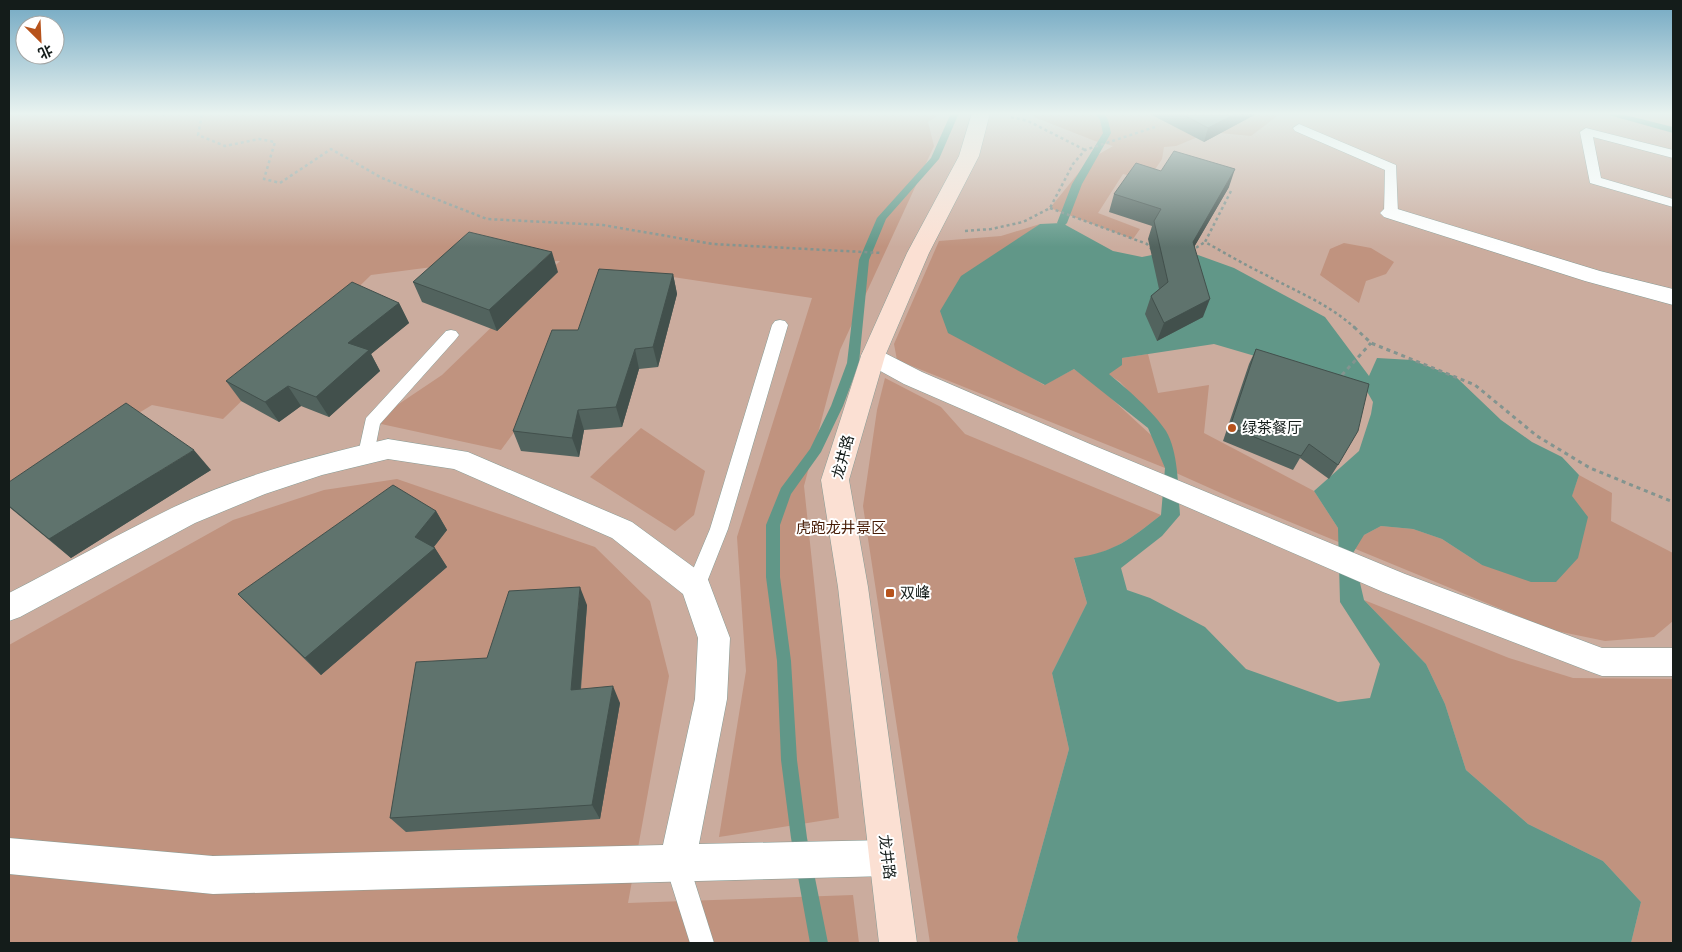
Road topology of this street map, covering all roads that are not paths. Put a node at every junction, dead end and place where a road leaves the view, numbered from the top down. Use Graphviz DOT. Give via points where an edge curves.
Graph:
graph roads {
  1 [pos="968,157"];
  2 [pos="1367,157"];
  3 [pos="1591,157"];
  4 [pos="1673,203"];
  5 [pos="1391,213"];
  6 [pos="1673,298"];
  7 [pos="780,325"];
  8 [pos="451,334"];
  9 [pos="873,356"];
  10 [pos="368,454"];
  11 [pos="696,586"];
  12 [pos="9,608"];
  13 [pos="1673,662"];
  14 [pos="9,856"];
  15 [pos="887,858"];
  16 [pos="677,864"];
  17 [pos="702,943"];
  18 [pos="898,943"];
  1 -- 9 [label="street, 龙井路" via="928,234"];
  2 -- 5 [label="lane" via="1391,168"];
  3 -- 4 [label="lane" via="1595,180"];
  5 -- 6 [label="street"];
  7 -- 11 [label="lane" via="719,529"];
  8 -- 10 [label="lane" via="372,422"];
  9 -- 13 [label="street" via="913,378 1080,452 1403,587 1602,662"];
  9 -- 15 [label="street, 龙井路" via="835,480 853,587"];
  10 -- 11 [label="street" via="388,449 458,460 622,530"];
  10 -- 12 [label="street" via="255,486 185,515"];
  11 -- 16 [label="street" via="714,638 711,699"];
  14 -- 16 [label="street" via="213,875"];
  15 -- 16 [label="street"];
  15 -- 18 [label="street, 龙井路"];
  16 -- 17 [label="lane"];
}
